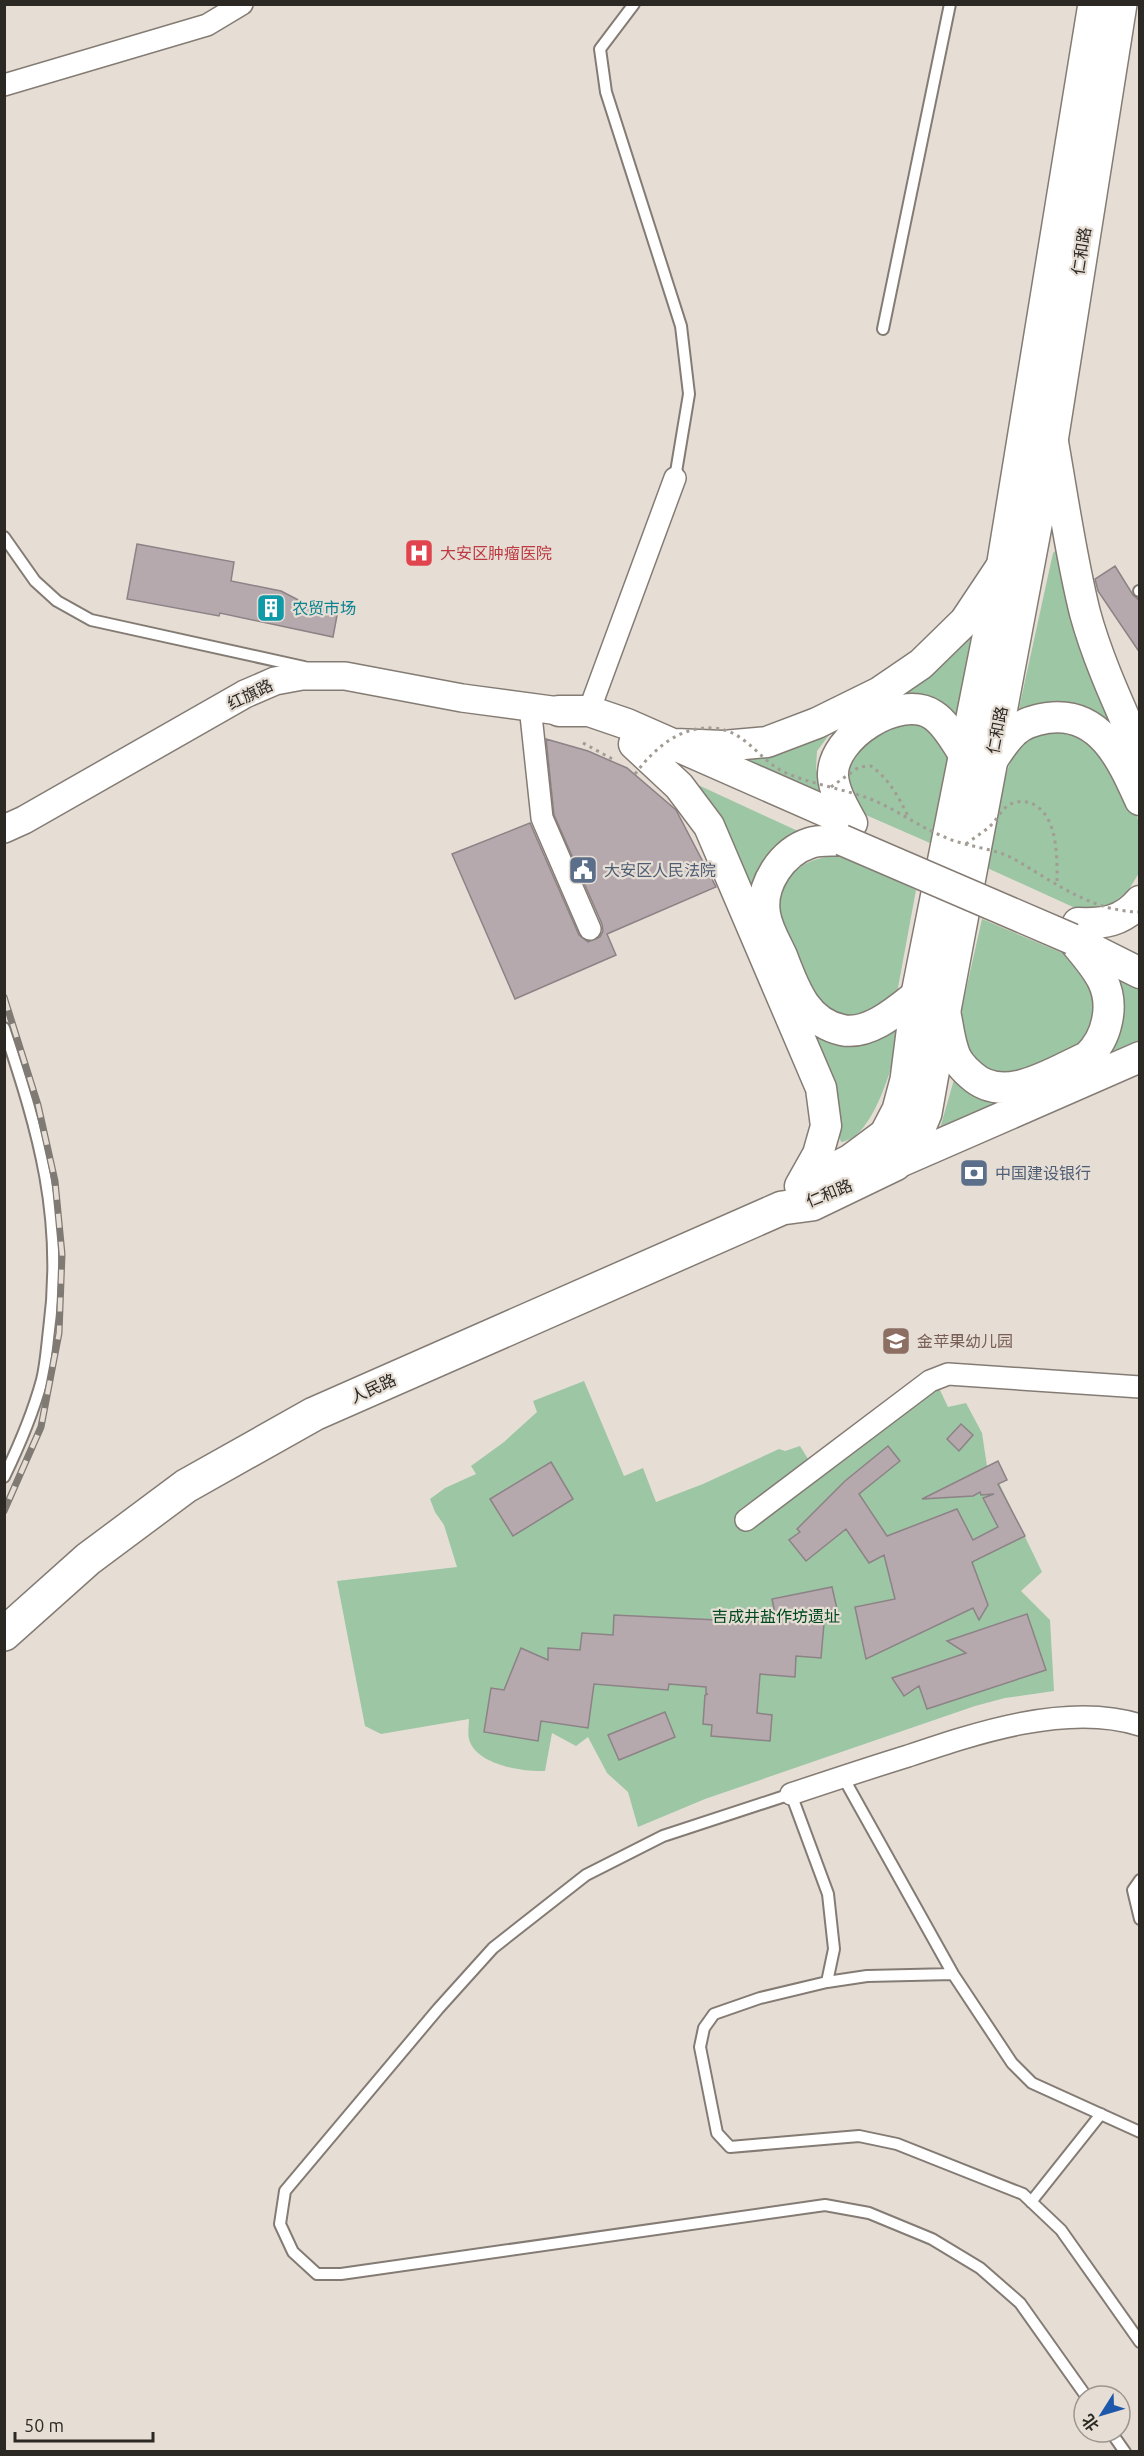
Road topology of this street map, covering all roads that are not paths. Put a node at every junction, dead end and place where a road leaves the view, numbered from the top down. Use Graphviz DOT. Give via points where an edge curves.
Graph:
graph roads {
  1 [pos="242,4"];
  2 [pos="634,4"];
  3 [pos="950,4"];
  4 [pos="1095,4"];
  5 [pos="1120,4"];
  6 [pos="4,85"];
  7 [pos="883,329"];
  8 [pos="1052,435"];
  9 [pos="675,478"];
  10 [pos="4,537"];
  11 [pos="1004,562"];
  12 [pos="345,676"];
  13 [pos="530,706"];
  14 [pos="559,711"];
  15 [pos="589,711"];
  16 [pos="675,744"];
  17 [pos="1140,753"];
  18 [pos="626,758"];
  19 [pos="978,759"];
  20 [pos="1140,800"];
  21 [pos="4,829"];
  22 [pos="847,832"];
  23 [pos="1140,902"];
  24 [pos="590,929"];
  25 [pos="1075,931"];
  26 [pos="1140,952"];
  27 [pos="1140,973"];
  28 [pos="931,999"];
  29 [pos="4,1028"];
  30 [pos="1140,1057"];
  31 [pos="895,1164"];
  32 [pos="791,1197"];
  33 [pos="1140,1388"];
  34 [pos="4,1477"];
  35 [pos="746,1520"];
  36 [pos="4,1634"];
  37 [pos="1140,1725"];
  38 [pos="843,1777"];
  39 [pos="791,1794"];
  40 [pos="1140,1880"];
  41 [pos="1140,1919"];
  42 [pos="953,1974"];
  43 [pos="826,1982"];
  44 [pos="1101,2114"];
  45 [pos="1140,2132"];
  46 [pos="1031,2202"];
  47 [pos="1140,2342"];
  48 [pos="1077,2384"];
  1 -- 6 [label="street" via="207,25"];
  2 -- 9 [label="lane" via="600,49 606,92 681,326 689,394"];
  3 -- 7 [label="lane"];
  4 -- 11 [label="main road, 仁和路"];
  5 -- 8 [label="main road, 仁和路"];
  8 -- 17 [label="main road" via="1085,613 1107,678"];
  8 -- 19 [label="main road, 仁和路"];
  9 -- 15 [label="street"];
  10 -- 12 [label="lane" via="35,581 57,601 91,620"];
  11 -- 16 [label="main road" via="965,621 921,664 880,692 767,742 723,746"];
  11 -- 19 [label="main road, 仁和路"];
  12 -- 13 [label="street, 红旗路"];
  12 -- 21 [label="street, 红旗路" via="302,676 265,685"];
  13 -- 14 [label="street, 红旗路"];
  13 -- 24 [label="street" via="543,818"];
  14 -- 15 [label="main road"];
  14 -- 18 [label="main road"];
  15 -- 16 [label="main road"];
  16 -- 22 [label="main road"];
  18 -- 22 [label="main road"];
  18 -- 32 [label="main road" via="679,786 709,826 821,1088 826,1126 818,1154"];
  19 -- 20 [label="main road" via="1025,723 1057,716 1073,718 1101,732 1128,773"];
  19 -- 22 [label="main road" via="934,716 917,709 883,715 847,741 837,756 833,775"];
  19 -- 28 [label="main road, 仁和路"];
  22 -- 25 [label="main road"];
  22 -- 28 [label="main road" via="796,850 777,867 765,889 765,915 799,999 819,1020 843,1030 873,1026"];
  23 -- 25 [label="main road" via="1111,922"];
  25 -- 26 [label="main road"];
  25 -- 27 [label="main road"];
  25 -- 28 [label="main road" via="1108,992 1105,1032 1087,1057 1017,1088 1001,1090 979,1083 953,1051"];
  28 -- 31 [label="main road, 仁和路" via="925,1113 915,1137"];
  28 -- 32 [label="main road, 仁和路" via="899,1110 886,1135"];
  29 -- 34 [label="lane" via="34,1124 46,1175 54,1239 52,1302 42,1378"];
  30 -- 31 [label="main road"];
  31 -- 32 [label="main road, 仁和路" via="812,1204"];
  32 -- 36 [label="main road, 人民路" via="314,1414 186,1486 88,1559"];
  33 -- 35 [label="street" via="948,1374 930,1381"];
  37 -- 38 [label="street" via="1100,1718 1050,1719 987,1730"];
  38 -- 39 [label="street"];
  38 -- 42 [label="lane"];
  39 -- 43 [label="lane" via="828,1894 834,1949"];
  39 -- 48 [label="lane" via="663,1836 586,1875 493,1948 285,2191 280,2224 293,2252 317,2274 341,2274 825,2205 869,2213 932,2239 980,2268 1020,2303"];
  40 -- 41 [label="lane" via="1132,1890"];
  42 -- 43 [label="lane" via="867,1976"];
  42 -- 44 [label="lane" via="1012,2063 1032,2083"];
  43 -- 46 [label="lane" via="714,2014 704,2028 700,2047 717,2133 730,2147 859,2136 897,2144 1023,2194"];
  44 -- 45 [label="lane"];
  44 -- 46 [label="lane"];
  46 -- 47 [label="lane" via="1061,2230"];
}
